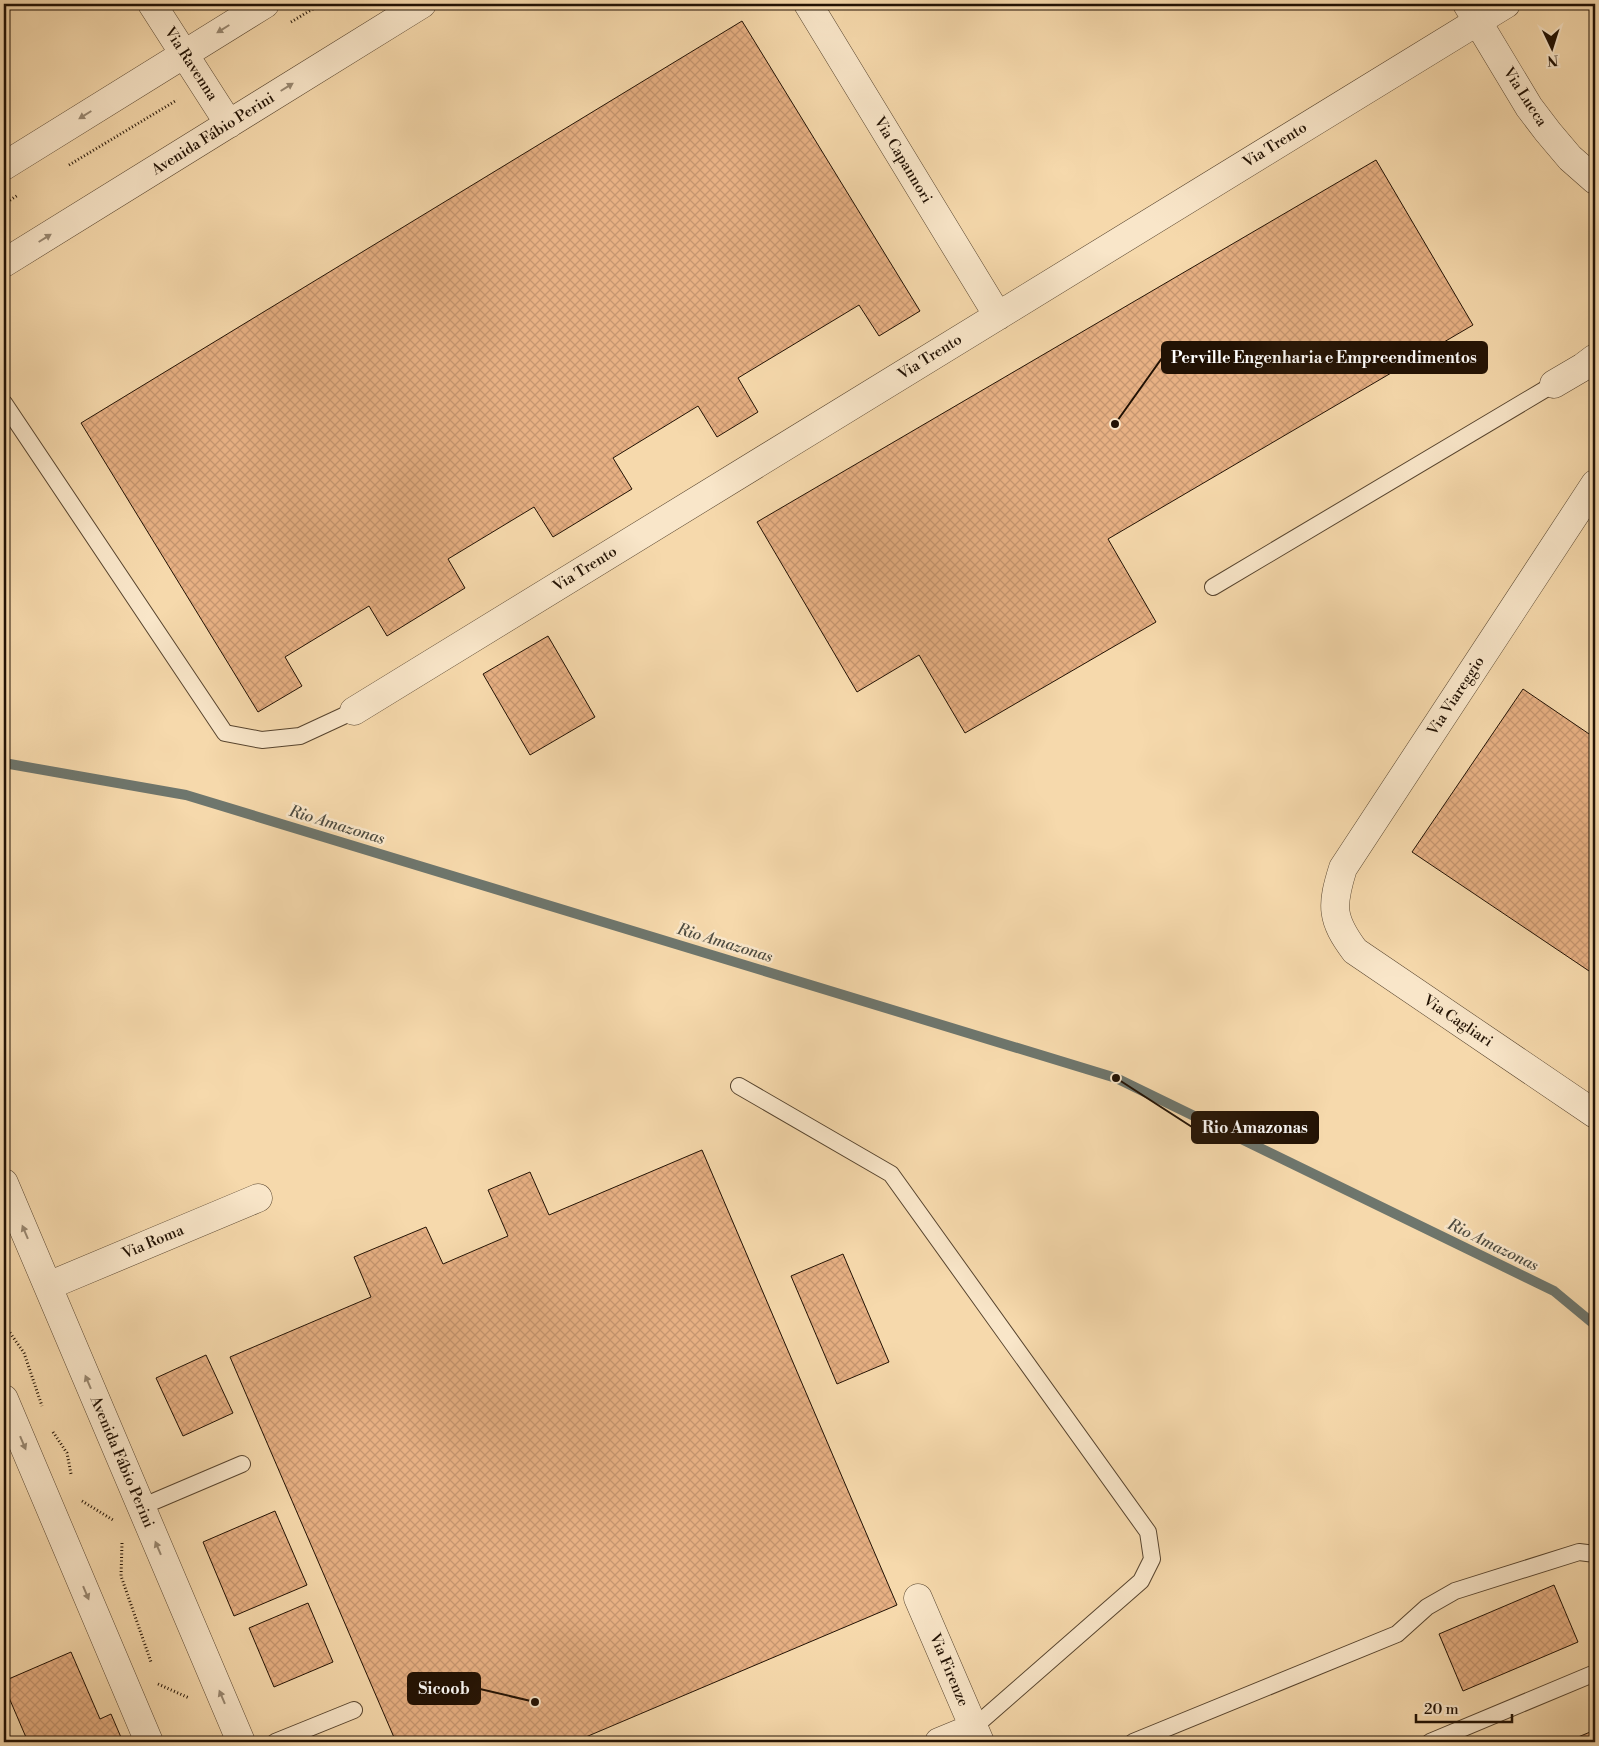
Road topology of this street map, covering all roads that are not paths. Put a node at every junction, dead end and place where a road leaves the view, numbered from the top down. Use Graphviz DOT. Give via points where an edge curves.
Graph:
graph roads {
  1 [pos="152,4"];
  2 [pos="265,4"];
  3 [pos="422,4"];
  4 [pos="808,4"];
  5 [pos="1506,4"];
  6 [pos="1472,13"];
  7 [pos="184,54"];
  8 [pos="229,124"];
  9 [pos="4,166"];
  10 [pos="1595,180"];
  11 [pos="4,263"];
  12 [pos="998,316"];
  13 [pos="1595,358"];
  14 [pos="1595,380"];
  15 [pos="1554,384"];
  16 [pos="4,403"];
  17 [pos="1595,484"];
  18 [pos="1214,587"];
  19 [pos="354,710"];
  20 [pos="1335,915"];
  21 [pos="739,1086"];
  22 [pos="1595,1114"];
  23 [pos="4,1183"];
  24 [pos="258,1198"];
  25 [pos="48,1286"];
  26 [pos="4,1399"];
  27 [pos="242,1464"];
  28 [pos="141,1507"];
  29 [pos="1595,1554"];
  30 [pos="918,1598"];
  31 [pos="1595,1673"];
  32 [pos="354,1710"];
  33 [pos="976,1735"];
  34 [pos="149,1742"];
  35 [pos="241,1742"];
  36 [pos="275,1742"];
  37 [pos="939,1742"];
  38 [pos="1133,1742"];
  39 [pos="1430,1742"];
  1 -- 7 [label="street, Via Ravenna"];
  2 -- 7 [label="street, one-way"];
  8 -- 3 [label="street, Avenida Fábio Perini, one-way"];
  4 -- 12 [label="street, Via Capannori"];
  5 -- 6 [label="street, Via Trento"];
  6 -- 10 [label="street, Via Lucca" via="1529,107 1570,158"];
  6 -- 12 [label="street, Via Trento"];
  7 -- 8 [label="street, Via Ravenna"];
  7 -- 9 [label="street, one-way"];
  11 -- 8 [label="street, Avenida Fábio Perini, one-way"];
  12 -- 19 [label="street, Via Trento"];
  13 -- 15 [label="street"];
  14 -- 15 [label="street"];
  15 -- 18 [label="lane"];
  16 -- 19 [label="lane" via="225,733 262,740 300,736"];
  17 -- 20 [label="street, Via Viareggio" via="1342,868"];
  20 -- 22 [label="street, Via Cagliari" via="1342,933 1355,951"];
  21 -- 33 [label="lane" via="891,1174 1148,1532 1152,1559 1141,1581"];
  25 -- 23 [label="street, Avenida Fábio Perini, one-way"];
  24 -- 25 [label="street, Via Roma"];
  28 -- 25 [label="street, Avenida Fábio Perini, one-way"];
  26 -- 34 [label="street, one-way"];
  27 -- 28 [label="lane"];
  35 -- 28 [label="street, Avenida Fábio Perini, one-way"];
  29 -- 38 [label="lane" via="1579,1552 1455,1592 1427,1607 1397,1634"];
  30 -- 33 [label="street, Via Firenze"];
  31 -- 39 [label="lane"];
  32 -- 36 [label="lane"];
  33 -- 37 [label="street"];
}
